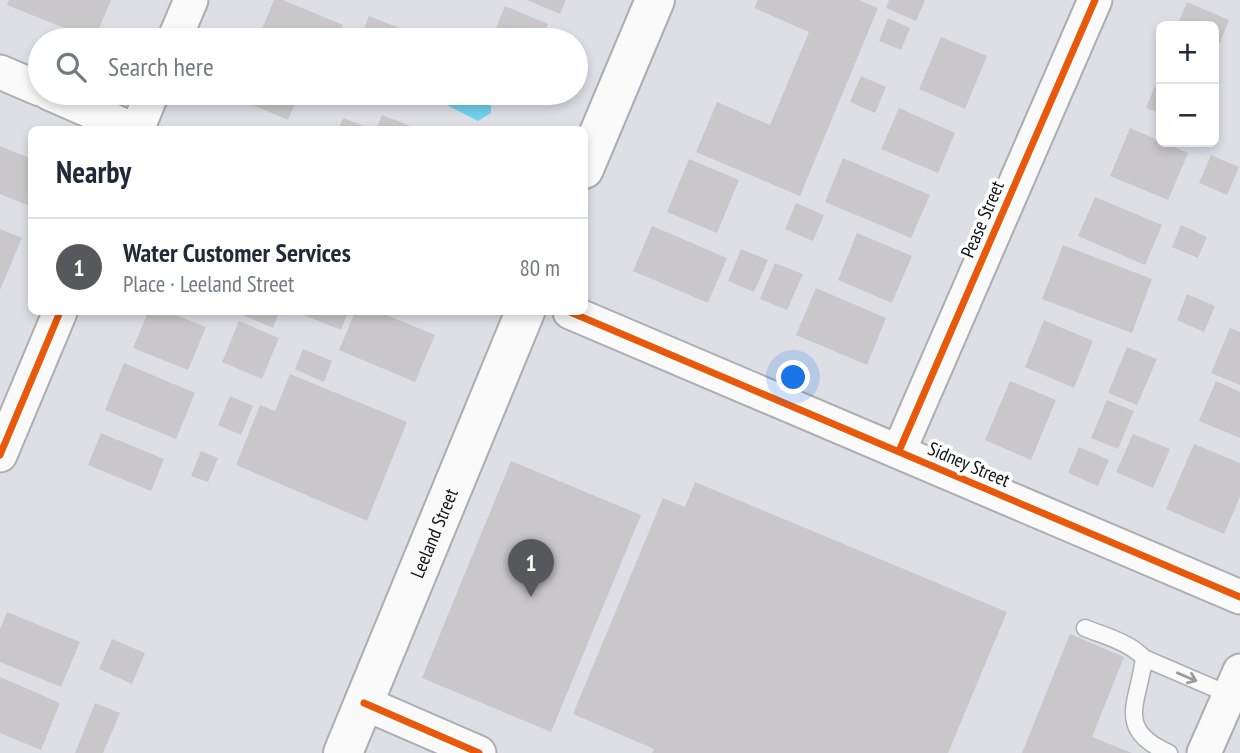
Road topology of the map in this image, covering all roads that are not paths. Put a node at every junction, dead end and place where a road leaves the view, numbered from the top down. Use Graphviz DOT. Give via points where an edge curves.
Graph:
graph roads {
  1 [pos="191,0"];
  2 [pos="655,0"];
  3 [pos="1095,0"];
  4 [pos="179,28"];
  5 [pos="0,72"];
  6 [pos="28,84"];
  7 [pos="76,105"];
  8 [pos="146,105"];
  9 [pos="126,126"];
  10 [pos="137,126"];
  11 [pos="588,159"];
  12 [pos="59,315"];
  13 [pos="524,315"];
  14 [pos="577,315"];
  15 [pos="899,451"];
  16 [pos="0,455"];
  17 [pos="1240,597"];
  18 [pos="1085,628"];
  19 [pos="1144,659"];
  20 [pos="1235,683"];
  21 [pos="364,703"];
  22 [pos="343,753"];
  23 [pos="479,753"];
  24 [pos="1170,753"];
  25 [pos="1204,753"];
  1 -- 4 [label="street"];
  2 -- 11 [label="main road"];
  3 -- 15 [label="street, Pease Street"];
  5 -- 6 [label="street"];
  7 -- 9 [label="street"];
  8 -- 10 [label="street"];
  12 -- 16 [label="street"];
  13 -- 21 [label="main road, Leeland Street"];
  14 -- 15 [label="street, Sidney Street"];
  15 -- 17 [label="street, Sidney Street"];
  18 -- 19 [label="lane" via="1124,644"];
  19 -- 20 [label="lane, one-way"];
  19 -- 24 [label="lane" via="1134,723 1143,737"];
  20 -- 25 [label="street"];
  21 -- 22 [label="main road, Leeland Street"];
  21 -- 23 [label="street"];
}
